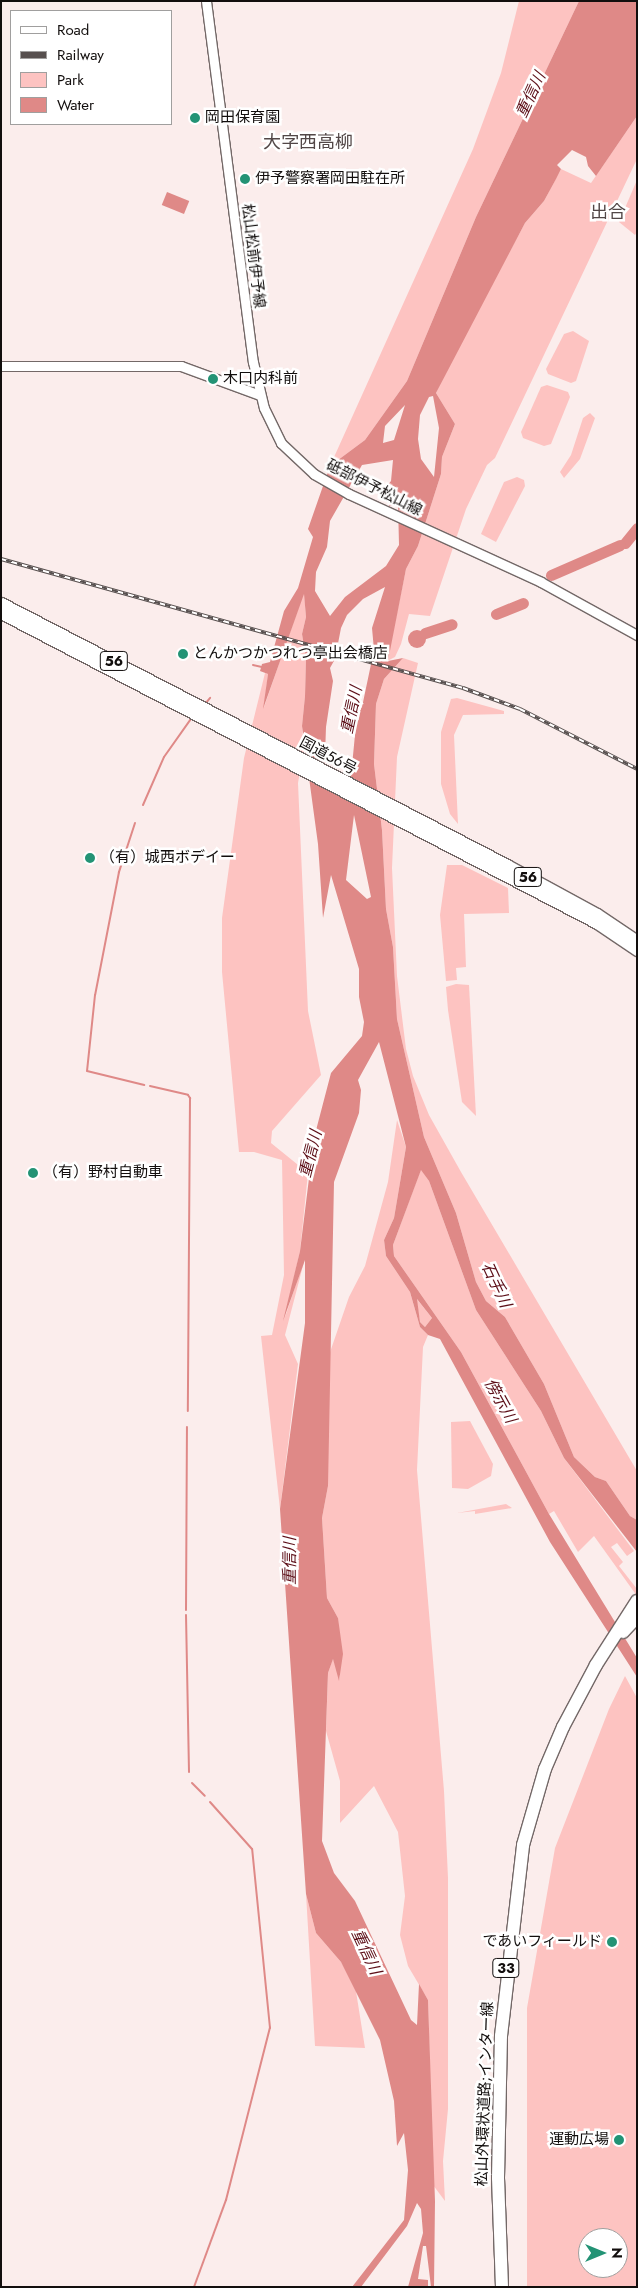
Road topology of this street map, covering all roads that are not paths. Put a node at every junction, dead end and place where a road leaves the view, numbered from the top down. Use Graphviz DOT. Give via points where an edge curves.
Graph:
graph roads {
  1 [pos="206,1"];
  2 [pos="1,366"];
  3 [pos="260,395"];
  4 [pos="1,604"];
  5 [pos="1,613"];
  6 [pos="637,635"];
  7 [pos="225,724"];
  8 [pos="416,824"];
  9 [pos="637,941"];
  10 [pos="637,950"];
  11 [pos="636,1602"];
  12 [pos="637,1617"];
  13 [pos="596,1665"];
  14 [pos="502,2287"];
  1 -- 3 [label="main road, 松山松前伊予線"];
  2 -- 3 [label="main road" via="181,366"];
  3 -- 6 [label="main road, 砥部伊予松山線" via="282,443 314,474 541,582"];
  4 -- 7 [label="highway, 国道56号 / 56"];
  5 -- 7 [label="highway, 国道56号 / 56"];
  7 -- 8 [label="highway, 国道56号 / 56"];
  8 -- 9 [label="highway, 国道56号 / 56" via="598,914"];
  8 -- 10 [label="highway, 国道56号 / 56" via="598,923"];
  11 -- 13 [label="highway, 松山外環状道路;インター線 / 33"];
  12 -- 13 [label="highway, 33"];
  13 -- 14 [label="highway, 松山外環状道路;インター線 / 33" via="545,1770 523,1844 500,2036 498,2178"];
}
